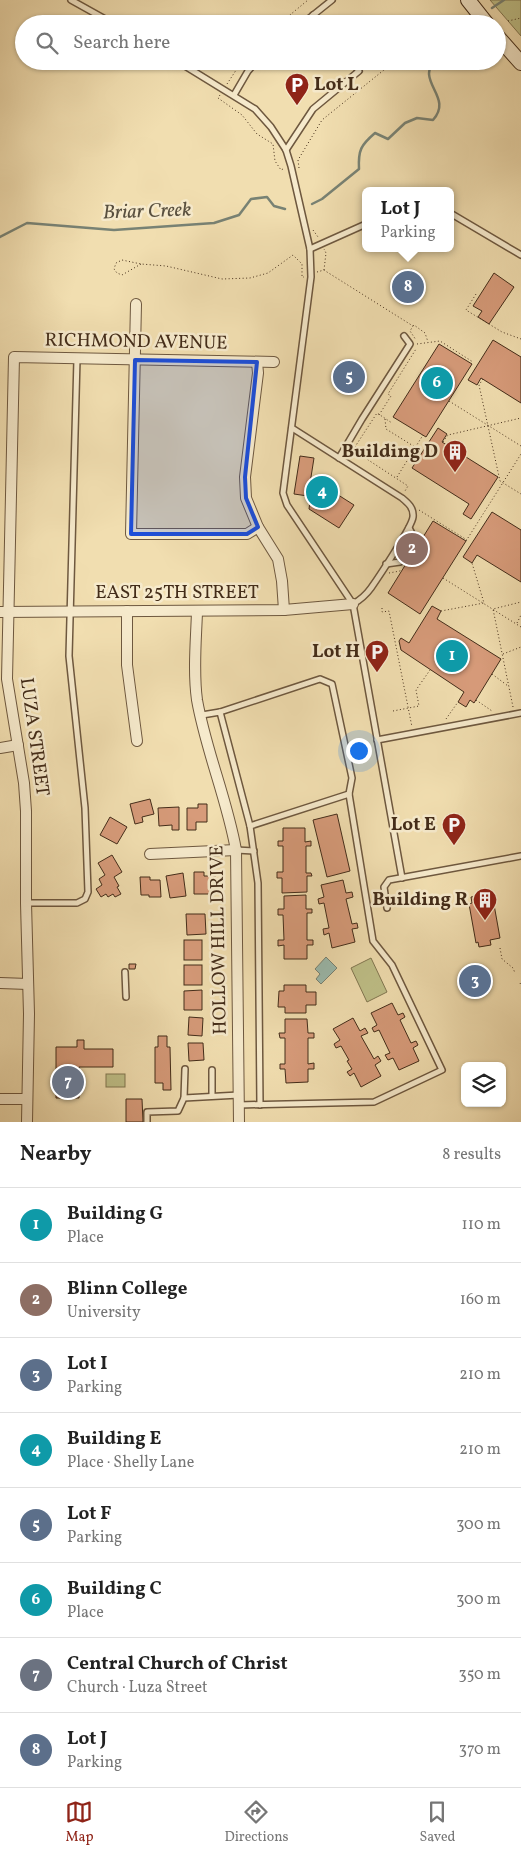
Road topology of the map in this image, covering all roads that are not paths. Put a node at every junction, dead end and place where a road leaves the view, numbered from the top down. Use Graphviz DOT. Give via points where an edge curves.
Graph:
graph roads {
  1 [pos="71,0"];
  2 [pos="332,0"];
  3 [pos="468,0"];
  4 [pos="98,15"];
  5 [pos="313,15"];
  6 [pos="480,15"];
  7 [pos="506,46"];
  8 [pos="521,63"];
  9 [pos="192,70"];
  10 [pos="249,70"];
  11 [pos="358,70"];
  12 [pos="234,95"];
  13 [pos="286,150"];
  14 [pos="454,215"];
  15 [pos="362,226"];
  16 [pos="310,249"];
  17 [pos="521,255"];
  18 [pos="136,304"];
  19 [pos="404,336"];
  20 [pos="14,358"];
  21 [pos="77,359"];
  22 [pos="135,360"];
  23 [pos="257,362"];
  24 [pos="274,362"];
  25 [pos="292,428"];
  26 [pos="339,458"];
  27 [pos="258,527"];
  28 [pos="408,528"];
  29 [pos="386,564"];
  30 [pos="353,604"];
  31 [pos="284,610"];
  32 [pos="70,611"];
  33 [pos="127,611"];
  34 [pos="4,612"];
  35 [pos="198,612"];
  36 [pos="220,712"];
  37 [pos="521,713"];
  38 [pos="202,715"];
  39 [pos="377,740"];
  40 [pos="137,741"];
  41 [pos="18,745"];
  42 [pos="0,748"];
  43 [pos="349,794"];
  44 [pos="250,826"];
  45 [pos="236,850"];
  46 [pos="254,851"];
  47 [pos="150,854"];
  48 [pos="521,856"];
  49 [pos="402,878"];
  50 [pos="26,903"];
  51 [pos="387,908"];
  52 [pos="125,972"];
  53 [pos="0,983"];
  54 [pos="28,984"];
  55 [pos="126,997"];
  56 [pos="185,1069"];
  57 [pos="212,1070"];
  58 [pos="212,1096"];
  59 [pos="184,1098"];
  60 [pos="0,1099"];
  61 [pos="27,1099"];
  62 [pos="239,1100"];
  63 [pos="260,1105"];
  64 [pos="27,1122"];
  65 [pos="147,1122"];
  66 [pos="239,1122"];
  1 -- 4 [label="lane"];
  2 -- 5 [label="lane"];
  3 -- 6 [label="main road"];
  7 -- 8 [label="main road"];
  9 -- 12 [label="lane"];
  10 -- 12 [label="lane"];
  11 -- 13 [label="lane" via="313,109"];
  12 -- 13 [label="lane" via="255,109"];
  13 -- 16 [label="lane"];
  14 -- 17 [label="lane"];
  15 -- 16 [label="lane"];
  16 -- 25 [label="lane" via="311,277"];
  18 -- 22 [label="street"];
  19 -- 26 [label="lane" via="410,344"];
  20 -- 21 [label="street, RICHMOND AVENUE"];
  20 -- 34 [label="street, LUZA STREET"];
  21 -- 22 [label="street, RICHMOND AVENUE"];
  21 -- 32 [label="lane"];
  22 -- 23 [label="street, RICHMOND AVENUE"];
  22 -- 27 [label="street" via="131,534 247,534"];
  23 -- 24 [label="street, RICHMOND AVENUE"];
  23 -- 27 [label="street" via="245,477 246,498"];
  25 -- 26 [label="lane"];
  25 -- 30 [label="lane" via="283,493 287,505"];
  26 -- 28 [label="lane" via="410,505 414,516"];
  27 -- 31 [label="street" via="278,559"];
  28 -- 29 [label="lane"];
  28 -- 29 [label="lane" via="414,538 400,562"];
  29 -- 30 [label="lane" via="371,588"];
  30 -- 31 [label="street, EAST 25TH STREET"];
  30 -- 39 [label="lane"];
  31 -- 35 [label="street, EAST 25TH STREET"];
  32 -- 33 [label="street, EAST 25TH STREET"];
  32 -- 34 [label="street, EAST 25TH STREET"];
  32 -- 50 [label="lane" via="69,656 84,808 88,892 85,899 77,903"];
  33 -- 35 [label="street, EAST 25TH STREET"];
  33 -- 40 [label="street" via="127,665"];
  34 -- 41 [label="street, LUZA STREET" via="8,679"];
  35 -- 38 [label="street, HOLLOW HILL DRIVE" via="195,658 197,701"];
  36 -- 38 [label="lane"];
  36 -- 43 [label="lane" via="320,679 332,684 352,778"];
  36 -- 44 [label="lane"];
  37 -- 39 [label="lane"];
  38 -- 45 [label="street, HOLLOW HILL DRIVE"];
  39 -- 49 [label="lane"];
  41 -- 42 [label="street"];
  41 -- 50 [label="street, LUZA STREET" via="26,811"];
  43 -- 44 [label="lane"];
  43 -- 63 [label="lane" via="373,941 392,965 442,1070 374,1102"];
  44 -- 46 [label="lane"];
  45 -- 46 [label="lane"];
  45 -- 47 [label="street"];
  45 -- 62 [label="street, HOLLOW HILL DRIVE"];
  46 -- 63 [label="lane" via="258,883"];
  48 -- 49 [label="lane"];
  49 -- 51 [label="lane" via="389,880 384,887"];
  50 -- 54 [label="street, LUZA STREET"];
  52 -- 55 [label="lane"];
  53 -- 54 [label="street"];
  54 -- 61 [label="street, LUZA STREET"];
  56 -- 59 [label="lane"];
  57 -- 58 [label="lane"];
  58 -- 59 [label="lane"];
  58 -- 62 [label="lane"];
  59 -- 65 [label="lane" via="178,1111 147,1112"];
  60 -- 61 [label="street"];
  61 -- 64 [label="street, LUZA STREET"];
  62 -- 63 [label="lane"];
  62 -- 66 [label="street, HOLLOW HILL DRIVE"];
}
